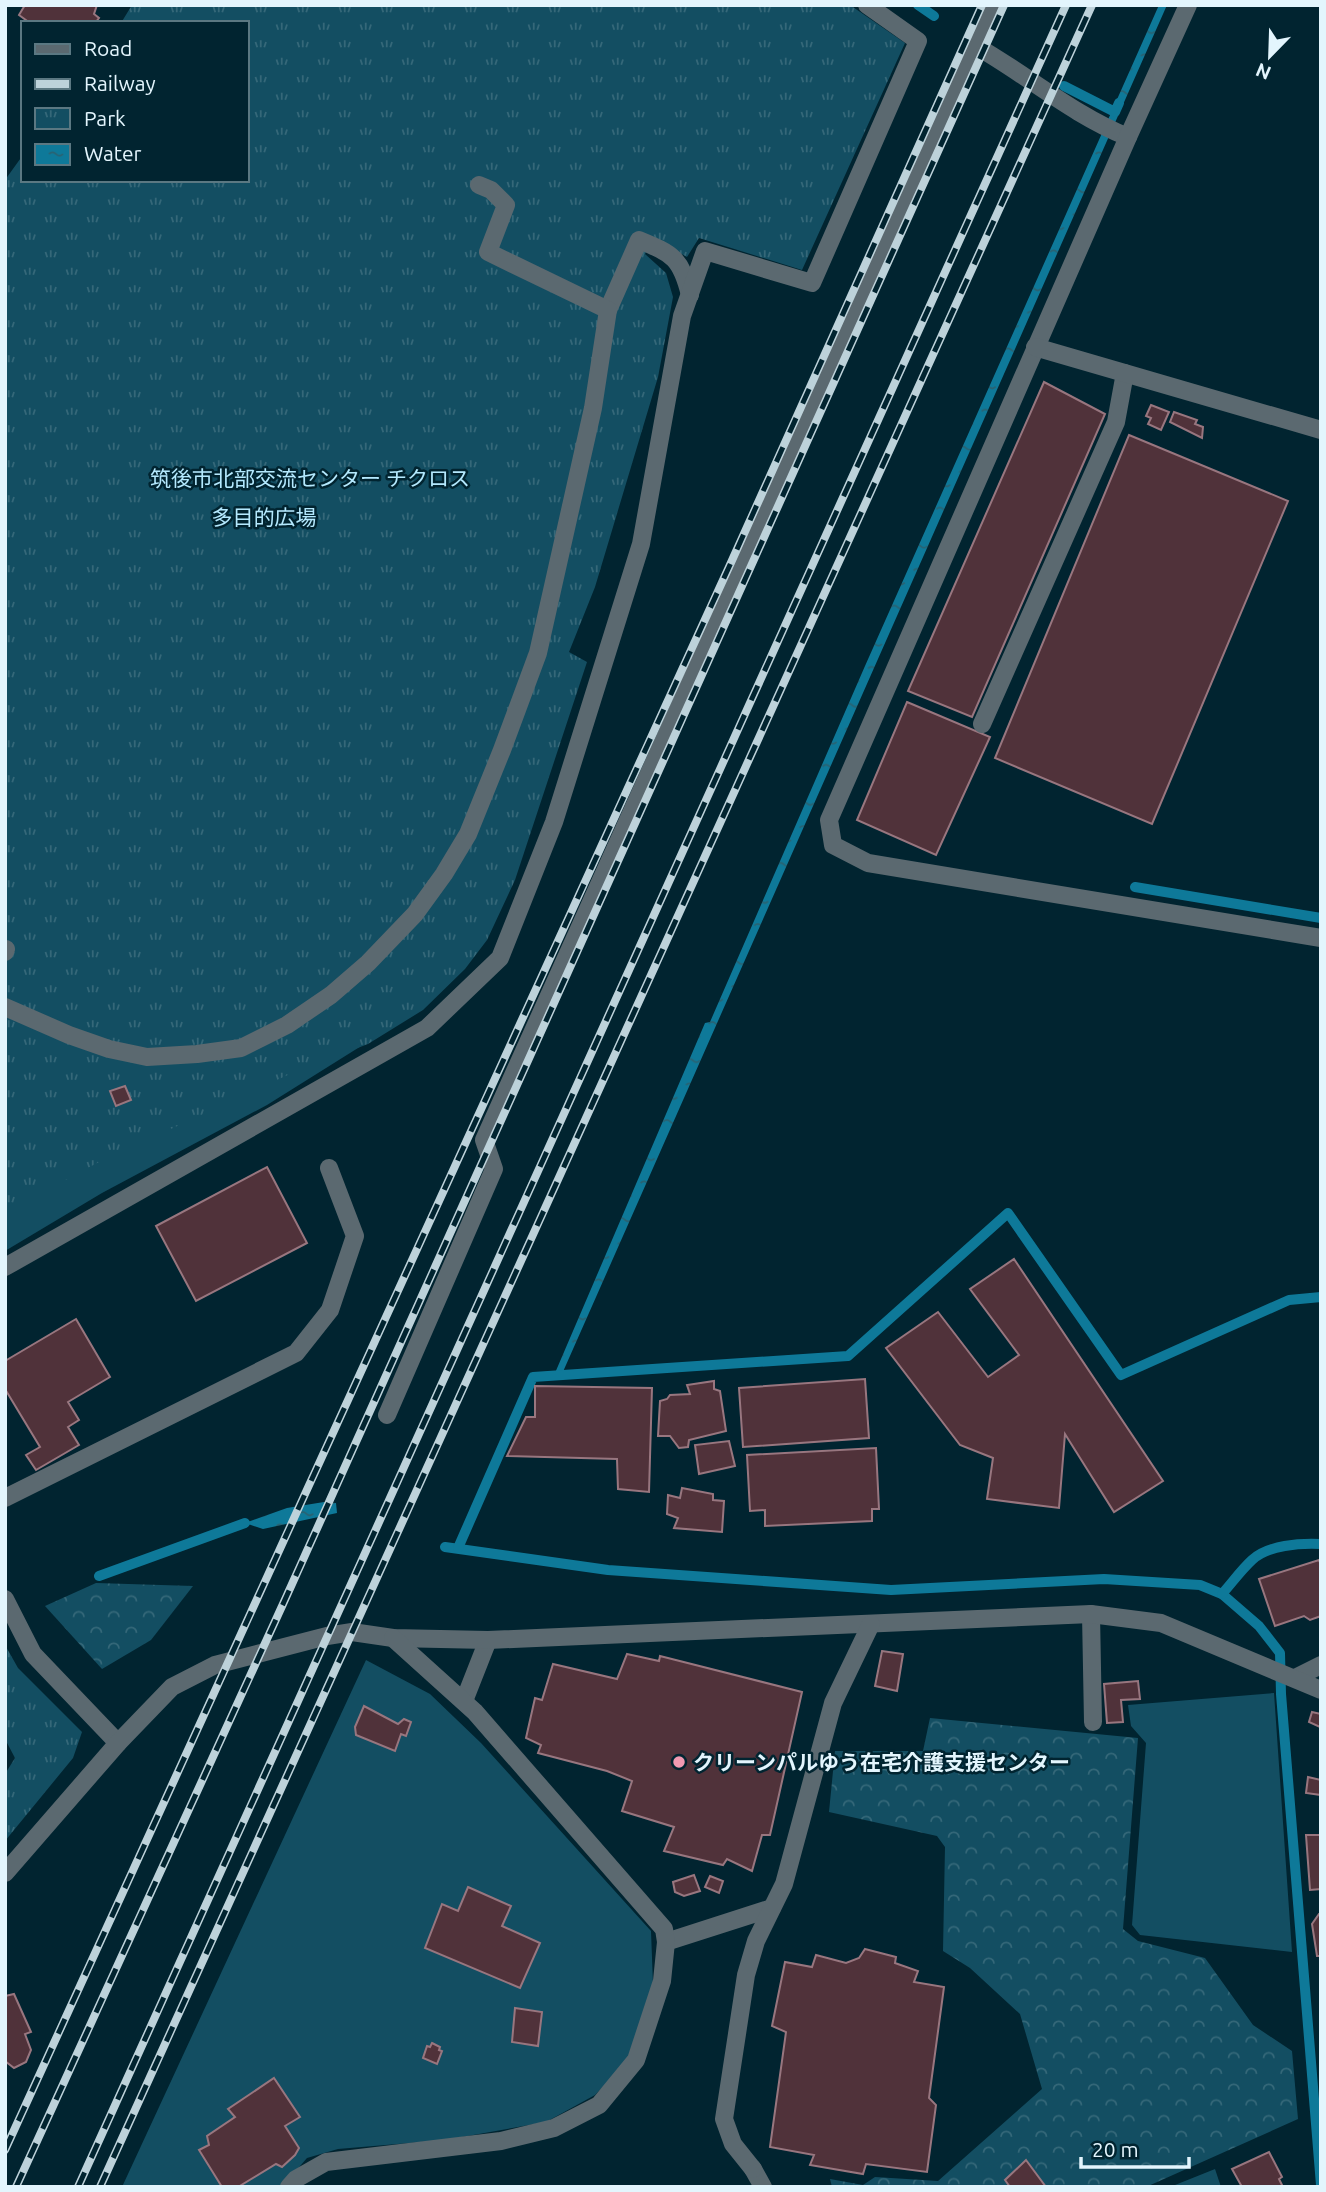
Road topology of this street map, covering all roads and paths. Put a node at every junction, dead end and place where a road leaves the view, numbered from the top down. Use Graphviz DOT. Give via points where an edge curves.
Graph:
graph roads {
  1 [pos="867,5"];
  2 [pos="995,5"];
  3 [pos="1188,5"];
  4 [pos="976,46"];
  5 [pos="1128,137"];
  6 [pos="479,185"];
  7 [pos="690,295"];
  8 [pos="608,310"];
  9 [pos="1035,347"];
  10 [pos="1125,373"];
  11 [pos="1321,430"];
  12 [pos="982,724"];
  13 [pos="1321,938"];
  14 [pos="5,1007"];
  15 [pos="329,1168"];
  16 [pos="5,1267"];
  17 [pos="387,1415"];
  18 [pos="5,1498"];
  19 [pos="5,1599"];
  20 [pos="1091,1614"];
  21 [pos="871,1624"];
  22 [pos="393,1637"];
  23 [pos="488,1640"];
  24 [pos="1321,1665"];
  25 [pos="1295,1678"];
  26 [pos="1321,1690"];
  27 [pos="464,1701"];
  28 [pos="1093,1722"];
  29 [pos="118,1743"];
  30 [pos="5,1873"];
  31 [pos="772,1908"];
  32 [pos="666,1942"];
  33 [pos="289,2187"];
  34 [pos="763,2187"];
  1 -- 7 [label="street" via="918,41 812,283 705,251"];
  2 -- 4 [label="street"];
  3 -- 5 [label="street"];
  4 -- 5 [label="street" via="1100,126"];
  4 -- 17 [label="street" via="484,1140 494,1169"];
  5 -- 9 [label="street"];
  6 -- 8 [label="street" via="506,205 488,252"];
  7 -- 8 [label="street" via="684,270 666,252 639,240"];
  7 -- 16 [label="street" via="682,316 641,544 554,822 500,958 426,1028"];
  8 -- 14 [label="street" via="593,408 538,653 468,834 415,914 331,995 287,1026 241,1048 147,1057 69,1035"];
  9 -- 10 [label="street"];
  9 -- 13 [label="street" via="829,820 833,845 868,863"];
  10 -- 11 [label="street"];
  10 -- 12 [label="street" via="1116,422"];
  15 -- 18 [label="street" via="355,1237 330,1310 296,1353"];
  19 -- 29 [label="street" via="33,1654"];
  20 -- 21 [label="street"];
  20 -- 25 [label="street" via="1161,1623"];
  20 -- 28 [label="street"];
  21 -- 23 [label="street"];
  21 -- 31 [label="street" via="833,1703 784,1884"];
  22 -- 23 [label="street"];
  22 -- 27 [label="street"];
  22 -- 29 [label="street" via="352,1632 215,1665 172,1687"];
  23 -- 27 [label="street"];
  24 -- 25 [label="street"];
  25 -- 26 [label="street"];
  27 -- 32 [label="street" via="664,1929"];
  29 -- 30 [label="street"];
  31 -- 32 [label="street"];
  31 -- 34 [label="street" via="746,1975 724,2119 733,2144"];
  32 -- 33 [label="street" via="662,1981 636,2060 599,2105 554,2128 501,2141 326,2162"];
}
